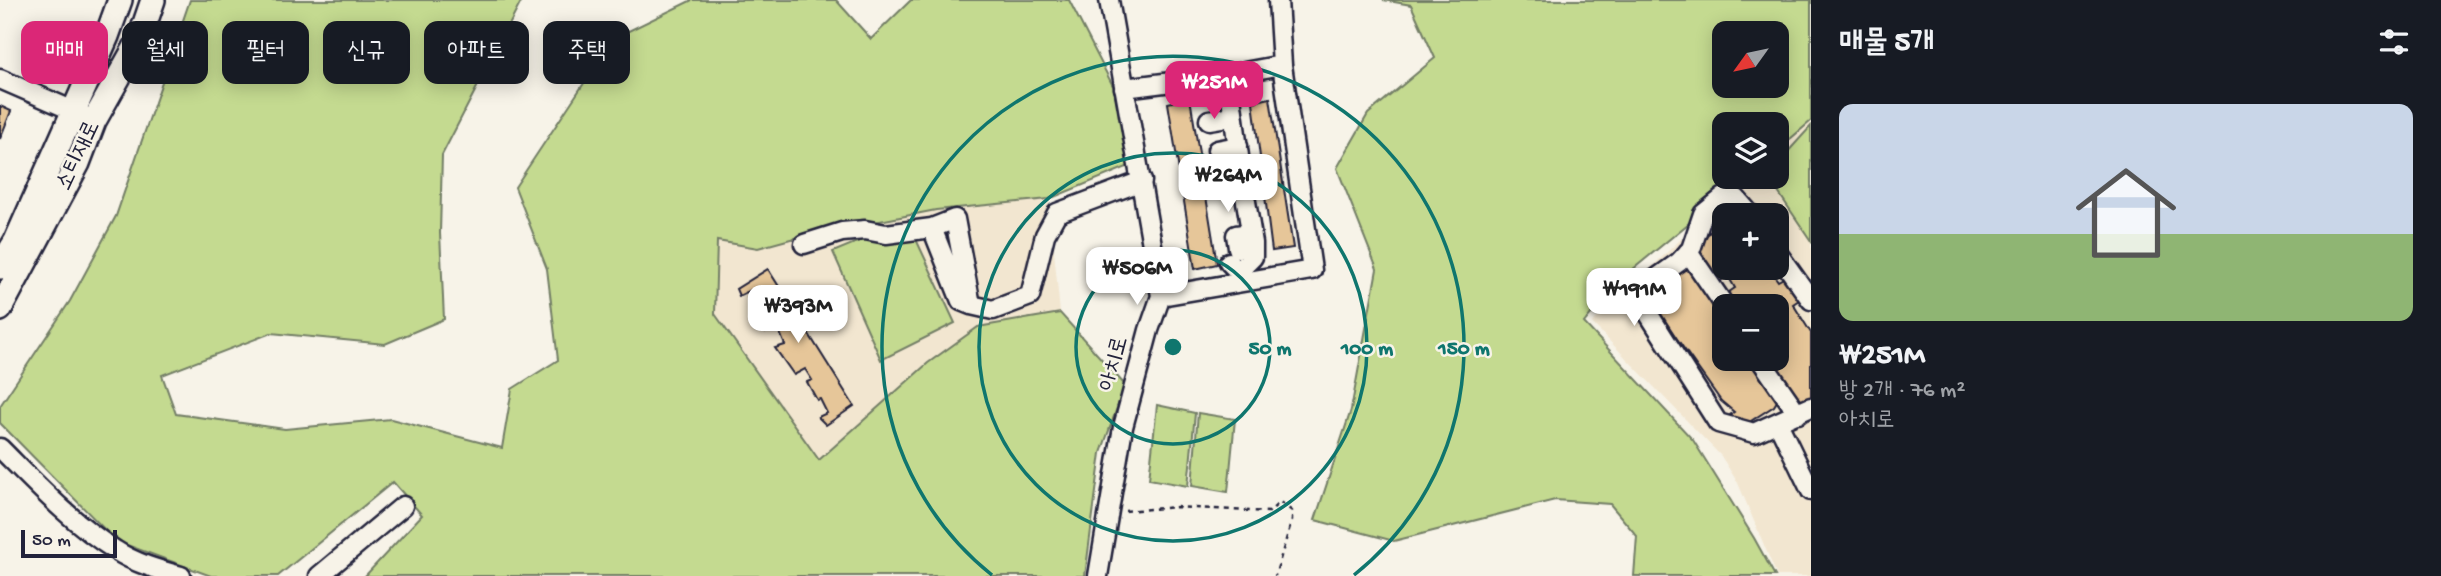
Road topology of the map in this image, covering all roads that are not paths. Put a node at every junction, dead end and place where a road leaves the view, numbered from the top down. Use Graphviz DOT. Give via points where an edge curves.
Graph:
graph roads {
  1 [pos="120,0"];
  2 [pos="153,0"];
  3 [pos="1109,0"];
  4 [pos="1278,0"];
  5 [pos="1282,65"];
  6 [pos="1228,75"];
  7 [pos="0,79"];
  8 [pos="1124,88"];
  9 [pos="73,109"];
  10 [pos="1233,116"];
  11 [pos="1209,120"];
  12 [pos="94,121"];
  13 [pos="1237,146"];
  14 [pos="1217,150"];
  15 [pos="1242,178"];
  16 [pos="1142,181"];
  17 [pos="1223,181"];
  18 [pos="1717,203"];
  19 [pos="1740,203"];
  20 [pos="1712,207"];
  21 [pos="932,228"];
  22 [pos="804,244"];
  23 [pos="1688,252"];
  24 [pos="1234,255"];
  25 [pos="0,267"];
  26 [pos="1789,269"];
  27 [pos="1717,294"];
  28 [pos="1161,296"];
  29 [pos="1811,300"];
  30 [pos="971,305"];
  31 [pos="0,309"];
  32 [pos="1771,371"];
  33 [pos="1805,410"];
  34 [pos="1778,423"];
  35 [pos="0,448"];
  36 [pos="1811,491"];
  37 [pos="402,506"];
  38 [pos="181,576"];
  39 [pos="319,576"];
  40 [pos="1098,576"];
  1 -- 9 [label="main road, 소티재로"];
  2 -- 12 [label="main road, 소티재로" via="139,41"];
  3 -- 8 [label="street, 아치로"];
  4 -- 5 [label="street"];
  5 -- 6 [label="street"];
  5 -- 28 [label="street" via="1312,271"];
  6 -- 8 [label="street"];
  6 -- 10 [label="street"];
  7 -- 9 [label="street"];
  8 -- 16 [label="street, 아치로"];
  9 -- 12 [label="street"];
  9 -- 25 [label="main road, 소티재로" via="16,241"];
  10 -- 11 [label="street"];
  10 -- 13 [label="street"];
  12 -- 31 [label="main road, 소티재로" via="78,163"];
  13 -- 14 [label="street"];
  13 -- 15 [label="street"];
  15 -- 17 [label="street"];
  15 -- 24 [label="street" via="1238,210 1251,233 1253,257 1235,268"];
  16 -- 28 [label="street, 아치로"];
  16 -- 30 [label="street" via="1057,213 1045,235 1030,296 993,310"];
  18 -- 19 [label="street" via="1724,197"];
  20 -- 23 [label="street" via="1703,214"];
  21 -- 22 [label="street" via="886,234 842,232"];
  21 -- 30 [label="street" via="961,301"];
  21 -- 30 [label="street" via="955,219"];
  23 -- 27 [label="street"];
  23 -- 34 [label="street" via="1640,290 1639,299 1718,423 1754,433"];
  26 -- 29 [label="street"];
  28 -- 40 [label="street, 아치로" via="1123,427"];
  32 -- 33 [label="street"];
  33 -- 34 [label="street"];
  34 -- 36 [label="street"];
  35 -- 38 [label="street" via="55,504 116,551"];
  37 -- 39 [label="street"];
}
